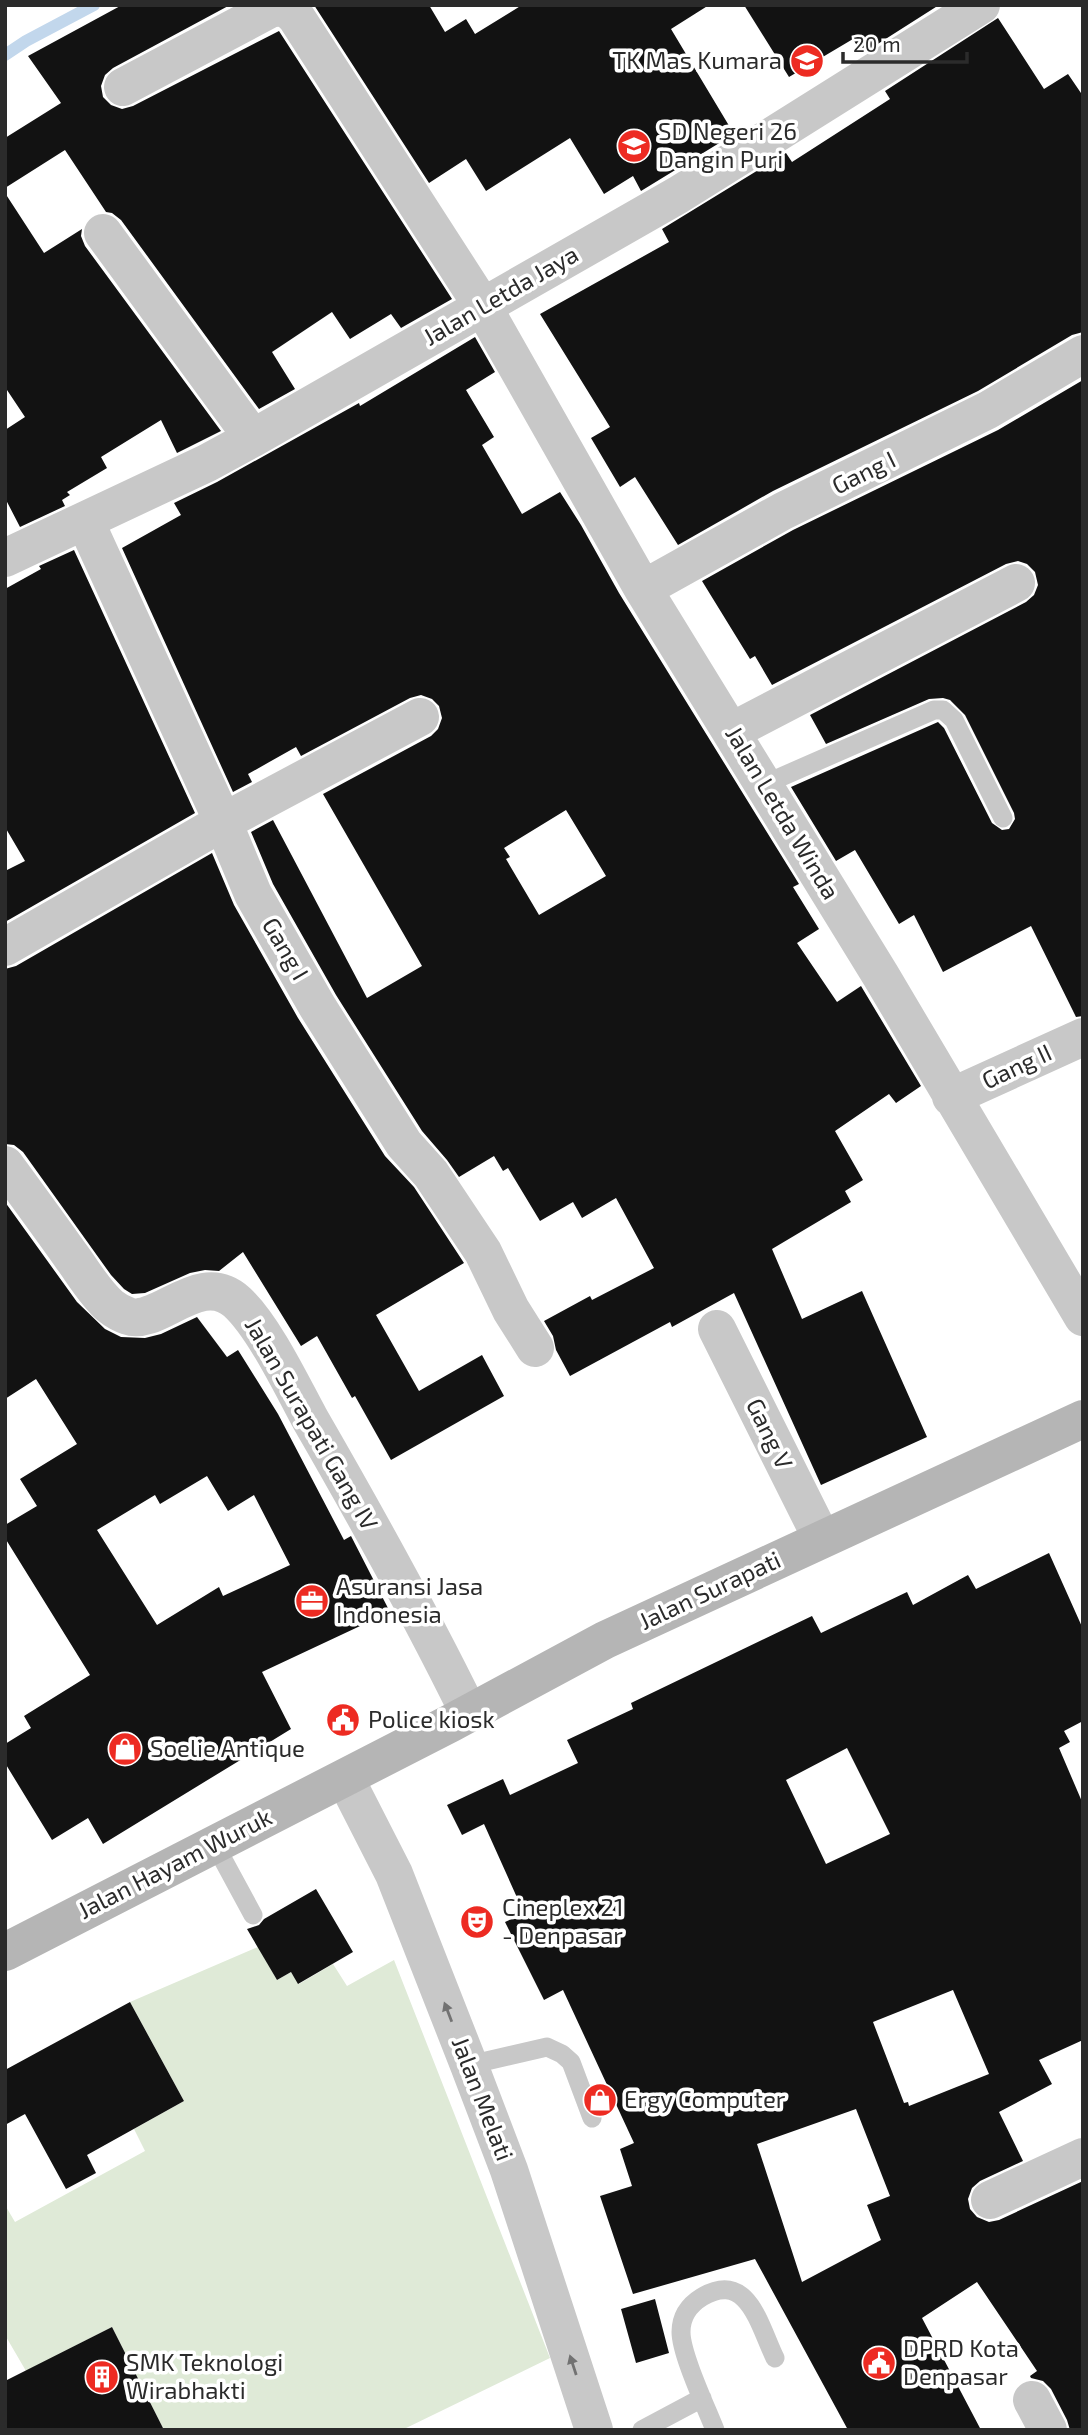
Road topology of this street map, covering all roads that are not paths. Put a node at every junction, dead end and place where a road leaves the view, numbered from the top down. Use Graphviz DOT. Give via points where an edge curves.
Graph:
graph roads {
  1 [pos="981,5"];
  2 [pos="123,87"];
  3 [pos="103,233"];
  4 [pos="483,307"];
  5 [pos="1083,354"];
  6 [pos="253,438"];
  7 [pos="85,521"];
  8 [pos="5,558"];
  9 [pos="1016,583"];
  10 [pos="643,589"];
  11 [pos="420,717"];
  12 [pos="732,731"];
  13 [pos="765,784"];
  14 [pos="1003,818"];
  15 [pos="223,822"];
  16 [pos="5,947"];
  17 [pos="1083,1037"];
  18 [pos="951,1097"];
  19 [pos="5,1165"];
  20 [pos="1083,1317"];
  21 [pos="717,1329"];
  22 [pos="535,1349"];
  23 [pos="1083,1419"];
  24 [pos="822,1539"];
  25 [pos="469,1713"];
  26 [pos="345,1778"];
  27 [pos="214,1843"];
  28 [pos="253,1915"];
  29 [pos="5,1952"];
  30 [pos="470,2065"];
  31 [pos="592,2118"];
  32 [pos="1083,2157"];
  33 [pos="990,2200"];
  34 [pos="775,2358"];
  35 [pos="702,2398"];
  36 [pos="594,2430"];
  37 [pos="642,2430"];
  38 [pos="715,2430"];
  1 -- 4 [label="street, Jalan Letda Jaya" via="678,195"];
  2 -- 4 [label="street, Jalan Letda Winda" via="270,9 289,10"];
  3 -- 6 [label="street"];
  4 -- 6 [label="street, Jalan Letda Jaya"];
  4 -- 10 [label="street, Jalan Letda Winda"];
  5 -- 10 [label="street, Gang I" via="988,410 783,511"];
  6 -- 7 [label="street, Jalan Letda Jaya"];
  7 -- 8 [label="street, Jalan Letda Jaya"];
  7 -- 15 [label="street, Gang I"];
  9 -- 12 [label="street"];
  10 -- 12 [label="street, Jalan Letda Winda"];
  11 -- 15 [label="street"];
  12 -- 13 [label="street, Jalan Letda Winda"];
  13 -- 14 [label="lane" via="943,710 954,720"];
  13 -- 18 [label="street, Jalan Letda Winda"];
  15 -- 16 [label="street"];
  15 -- 22 [label="street, Gang I" via="253,894 317,1006 404,1144 483,1252"];
  17 -- 18 [label="street, Gang II"];
  18 -- 20 [label="street, Jalan Letda Winda"];
  19 -- 25 [label="street, Jalan Surapati Gang IV" via="110,1306 134,1318 184,1297 214,1291 237,1302 269,1346 349,1486"];
  21 -- 24 [label="street, Gang V"];
  23 -- 24 [label="main road, Jalan Surapati"];
  24 -- 25 [label="main road, Jalan Surapati" via="605,1640"];
  25 -- 26 [label="main road, Jalan Surapati"];
  26 -- 27 [label="main road, Jalan Hayam Wuruk"];
  30 -- 26 [label="street, Jalan Melati, one-way" via="394,1874"];
  27 -- 28 [label="lane"];
  27 -- 29 [label="main road, Jalan Hayam Wuruk"];
  30 -- 31 [label="lane" via="547,2047 571,2062"];
  36 -- 30 [label="street, Jalan Melati, one-way"];
  32 -- 33 [label="street"];
  34 -- 35 [label="lane" via="747,2300 739,2292 711,2292 691,2304 682,2319 681,2334"];
  35 -- 37 [label="lane"];
  35 -- 38 [label="lane"];
}
